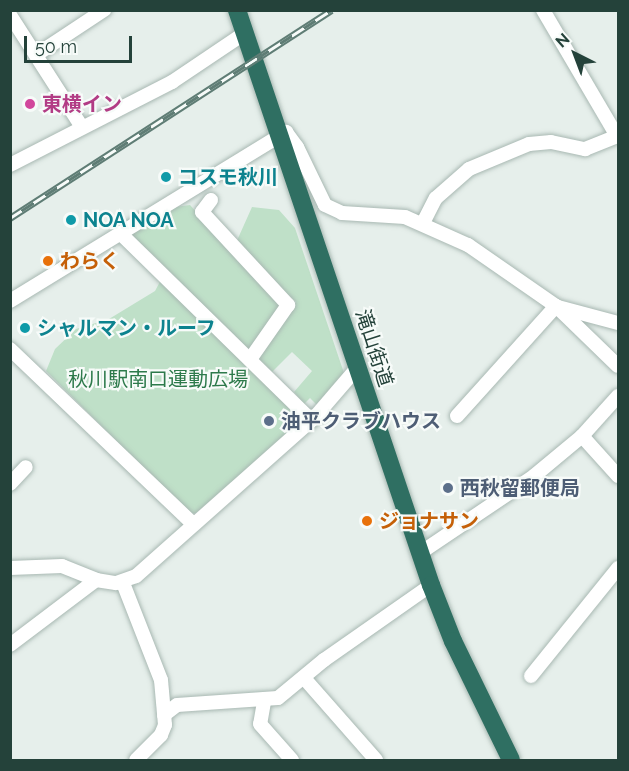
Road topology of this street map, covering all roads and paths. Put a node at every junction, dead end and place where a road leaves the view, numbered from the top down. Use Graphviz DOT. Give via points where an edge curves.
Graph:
graph roads {
  1 [pos="104,10"];
  2 [pos="237,10"];
  3 [pos="543,10"];
  4 [pos="10,15"];
  5 [pos="245,33"];
  6 [pos="36,55"];
  7 [pos="82,127"];
  8 [pos="278,135"];
  9 [pos="618,136"];
  10 [pos="10,165"];
  11 [pos="211,200"];
  12 [pos="423,223"];
  13 [pos="120,233"];
  14 [pos="10,301"];
  15 [pos="556,306"];
  16 [pos="618,323"];
  17 [pos="10,349"];
  18 [pos="251,358"];
  19 [pos="618,366"];
  20 [pos="358,367"];
  21 [pos="618,396"];
  22 [pos="457,416"];
  23 [pos="311,420"];
  24 [pos="582,436"];
  25 [pos="27,467"];
  26 [pos="618,476"];
  27 [pos="10,484"];
  28 [pos="192,523"];
  29 [pos="420,552"];
  30 [pos="10,568"];
  31 [pos="618,568"];
  32 [pos="96,580"];
  33 [pos="123,583"];
  34 [pos="431,585"];
  35 [pos="10,645"];
  36 [pos="531,676"];
  37 [pos="304,678"];
  38 [pos="264,702"];
  39 [pos="164,715"];
  40 [pos="372,759"];
  41 [pos="136,760"];
  42 [pos="292,760"];
  43 [pos="511,760"];
  1 -- 6 [label="street"];
  2 -- 5 [label="highway, 滝山街道"];
  3 -- 9 [label="street"];
  4 -- 6 [label="street"];
  5 -- 7 [label="street" via="172,82"];
  5 -- 8 [label="highway, 滝山街道"];
  6 -- 7 [label="street"];
  7 -- 10 [label="street"];
  8 -- 12 [label="street" via="285,132 297,147 325,205 342,213"];
  8 -- 13 [label="street"];
  8 -- 20 [label="highway, 滝山街道"];
  9 -- 12 [label="street" via="585,149 551,142 528,144 478,165 436,198"];
  11 -- 18 [label="street" via="202,212 288,305"];
  12 -- 15 [label="street" via="468,245"];
  13 -- 14 [label="street"];
  13 -- 18 [label="street"];
  15 -- 16 [label="street"];
  15 -- 19 [label="street"];
  15 -- 22 [label="street"];
  17 -- 28 [label="street"];
  18 -- 23 [label="street"];
  20 -- 23 [label="street"];
  20 -- 29 [label="highway, 滝山街道"];
  21 -- 24 [label="street"];
  23 -- 28 [label="street"];
  24 -- 26 [label="street"];
  24 -- 29 [label="street" via="534,477"];
  25 -- 27 [label="street"];
  28 -- 33 [label="street" via="136,576"];
  29 -- 34 [label="highway, 滝山街道"];
  30 -- 32 [label="street" via="62,566"];
  31 -- 36 [label="street"];
  32 -- 33 [label="street"];
  32 -- 35 [label="street"];
  33 -- 39 [label="street" via="161,680"];
  34 -- 37 [label="street"];
  34 -- 43 [label="highway, 滝山街道" via="453,641"];
  37 -- 38 [label="street" via="278,698"];
  37 -- 40 [label="street"];
  38 -- 39 [label="street" via="186,703"];
  38 -- 42 [label="street" via="260,724"];
  39 -- 41 [label="street" via="161,735"];
}
